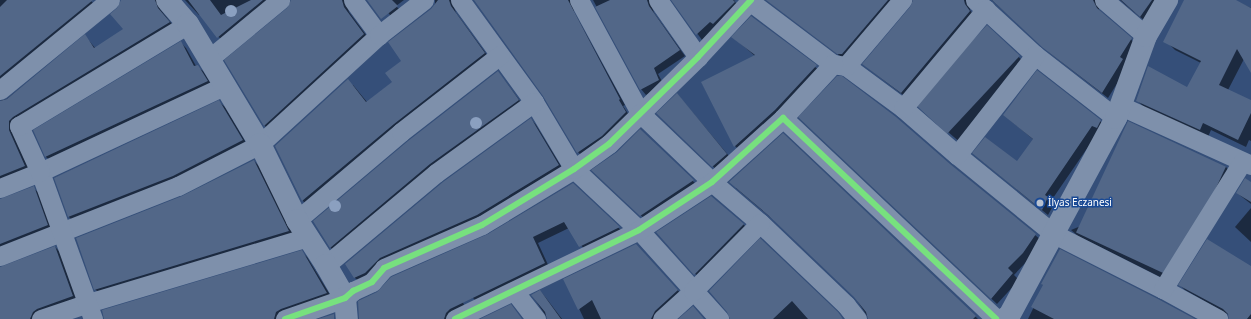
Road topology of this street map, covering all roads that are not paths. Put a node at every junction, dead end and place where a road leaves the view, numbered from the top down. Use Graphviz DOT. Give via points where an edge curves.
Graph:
graph roads {
  1 [pos="110,0"];
  2 [pos="167,0"];
  3 [pos="280,0"];
  4 [pos="352,0"];
  5 [pos="424,0"];
  6 [pos="460,0"];
  7 [pos="579,0"];
  8 [pos="658,0"];
  9 [pos="902,0"];
  10 [pos="1104,0"];
  11 [pos="1166,0"];
  12 [pos="750,1"];
  13 [pos="981,4"];
  14 [pos="188,24"];
  15 [pos="379,35"];
  16 [pos="1146,36"];
  17 [pos="500,55"];
  18 [pos="1035,55"];
  19 [pos="698,57"];
  20 [pos="210,58"];
  21 [pos="839,65"];
  22 [pos="226,85"];
  23 [pos="0,90"];
  24 [pos="534,102"];
  25 [pos="903,108"];
  26 [pos="1119,112"];
  27 [pos="640,113"];
  28 [pos="783,118"];
  29 [pos="260,144"];
  30 [pos="957,155"];
  31 [pos="1246,163"];
  32 [pos="574,169"];
  33 [pos="40,172"];
  34 [pos="712,182"];
  35 [pos="0,188"];
  36 [pos="760,223"];
  37 [pos="302,229"];
  38 [pos="639,230"];
  39 [pos="63,231"];
  40 [pos="1054,234"];
  41 [pos="0,256"];
  42 [pos="326,265"];
  43 [pos="1163,289"];
  44 [pos="514,291"];
  45 [pos="693,291"];
  46 [pos="346,308"];
  47 [pos="91,311"];
  48 [pos="1006,318"];
  49 [pos="41,319"];
  50 [pos="285,319"];
  51 [pos="455,319"];
  52 [pos="536,319"];
  53 [pos="662,319"];
  54 [pos="719,319"];
  55 [pos="857,319"];
  56 [pos="1218,319"];
  1 -- 23 [label="street"];
  2 -- 14 [label="street"];
  3 -- 20 [label="street"];
  4 -- 15 [label="street"];
  5 -- 15 [label="street"];
  6 -- 17 [label="street"];
  7 -- 27 [label="street"];
  8 -- 19 [label="street"];
  9 -- 21 [label="street"];
  10 -- 16 [label="street"];
  11 -- 16 [label="street"];
  12 -- 19 [label="street"];
  12 -- 21 [label="street"];
  13 -- 18 [label="street"];
  13 -- 25 [label="street"];
  14 -- 20 [label="street"];
  14 -- 33 [label="street" via="19,126"];
  15 -- 29 [label="street"];
  16 -- 26 [label="street"];
  17 -- 24 [label="street"];
  17 -- 37 [label="street" via="401,132"];
  18 -- 26 [label="street"];
  18 -- 30 [label="street"];
  19 -- 27 [label="street"];
  20 -- 22 [label="street"];
  21 -- 25 [label="street"];
  21 -- 28 [label="street"];
  22 -- 29 [label="street"];
  22 -- 33 [label="street"];
  24 -- 32 [label="street"];
  24 -- 42 [label="street" via="436,174"];
  25 -- 30 [label="street"];
  26 -- 31 [label="street"];
  26 -- 40 [label="street"];
  27 -- 32 [label="street" via="609,144"];
  27 -- 34 [label="street"];
  28 -- 34 [label="street"];
  28 -- 48 [label="street"];
  29 -- 37 [label="street"];
  29 -- 39 [label="street" via="178,186"];
  30 -- 40 [label="street"];
  31 -- 43 [label="street"];
  32 -- 38 [label="street"];
  32 -- 46 [label="street" via="482,225 384,268 372,282 353,291"];
  33 -- 35 [label="street"];
  33 -- 39 [label="street"];
  34 -- 36 [label="street"];
  34 -- 38 [label="street"];
  36 -- 45 [label="street"];
  36 -- 55 [label="street" via="846,305"];
  37 -- 42 [label="street"];
  37 -- 47 [label="street"];
  38 -- 44 [label="street"];
  38 -- 45 [label="street"];
  39 -- 41 [label="street"];
  39 -- 47 [label="street"];
  40 -- 43 [label="street"];
  40 -- 48 [label="street"];
  42 -- 46 [label="street"];
  43 -- 56 [label="street"];
  44 -- 51 [label="street"];
  44 -- 52 [label="street"];
  45 -- 53 [label="street"];
  45 -- 54 [label="street"];
  46 -- 50 [label="street"];
  47 -- 49 [label="street"];
}
